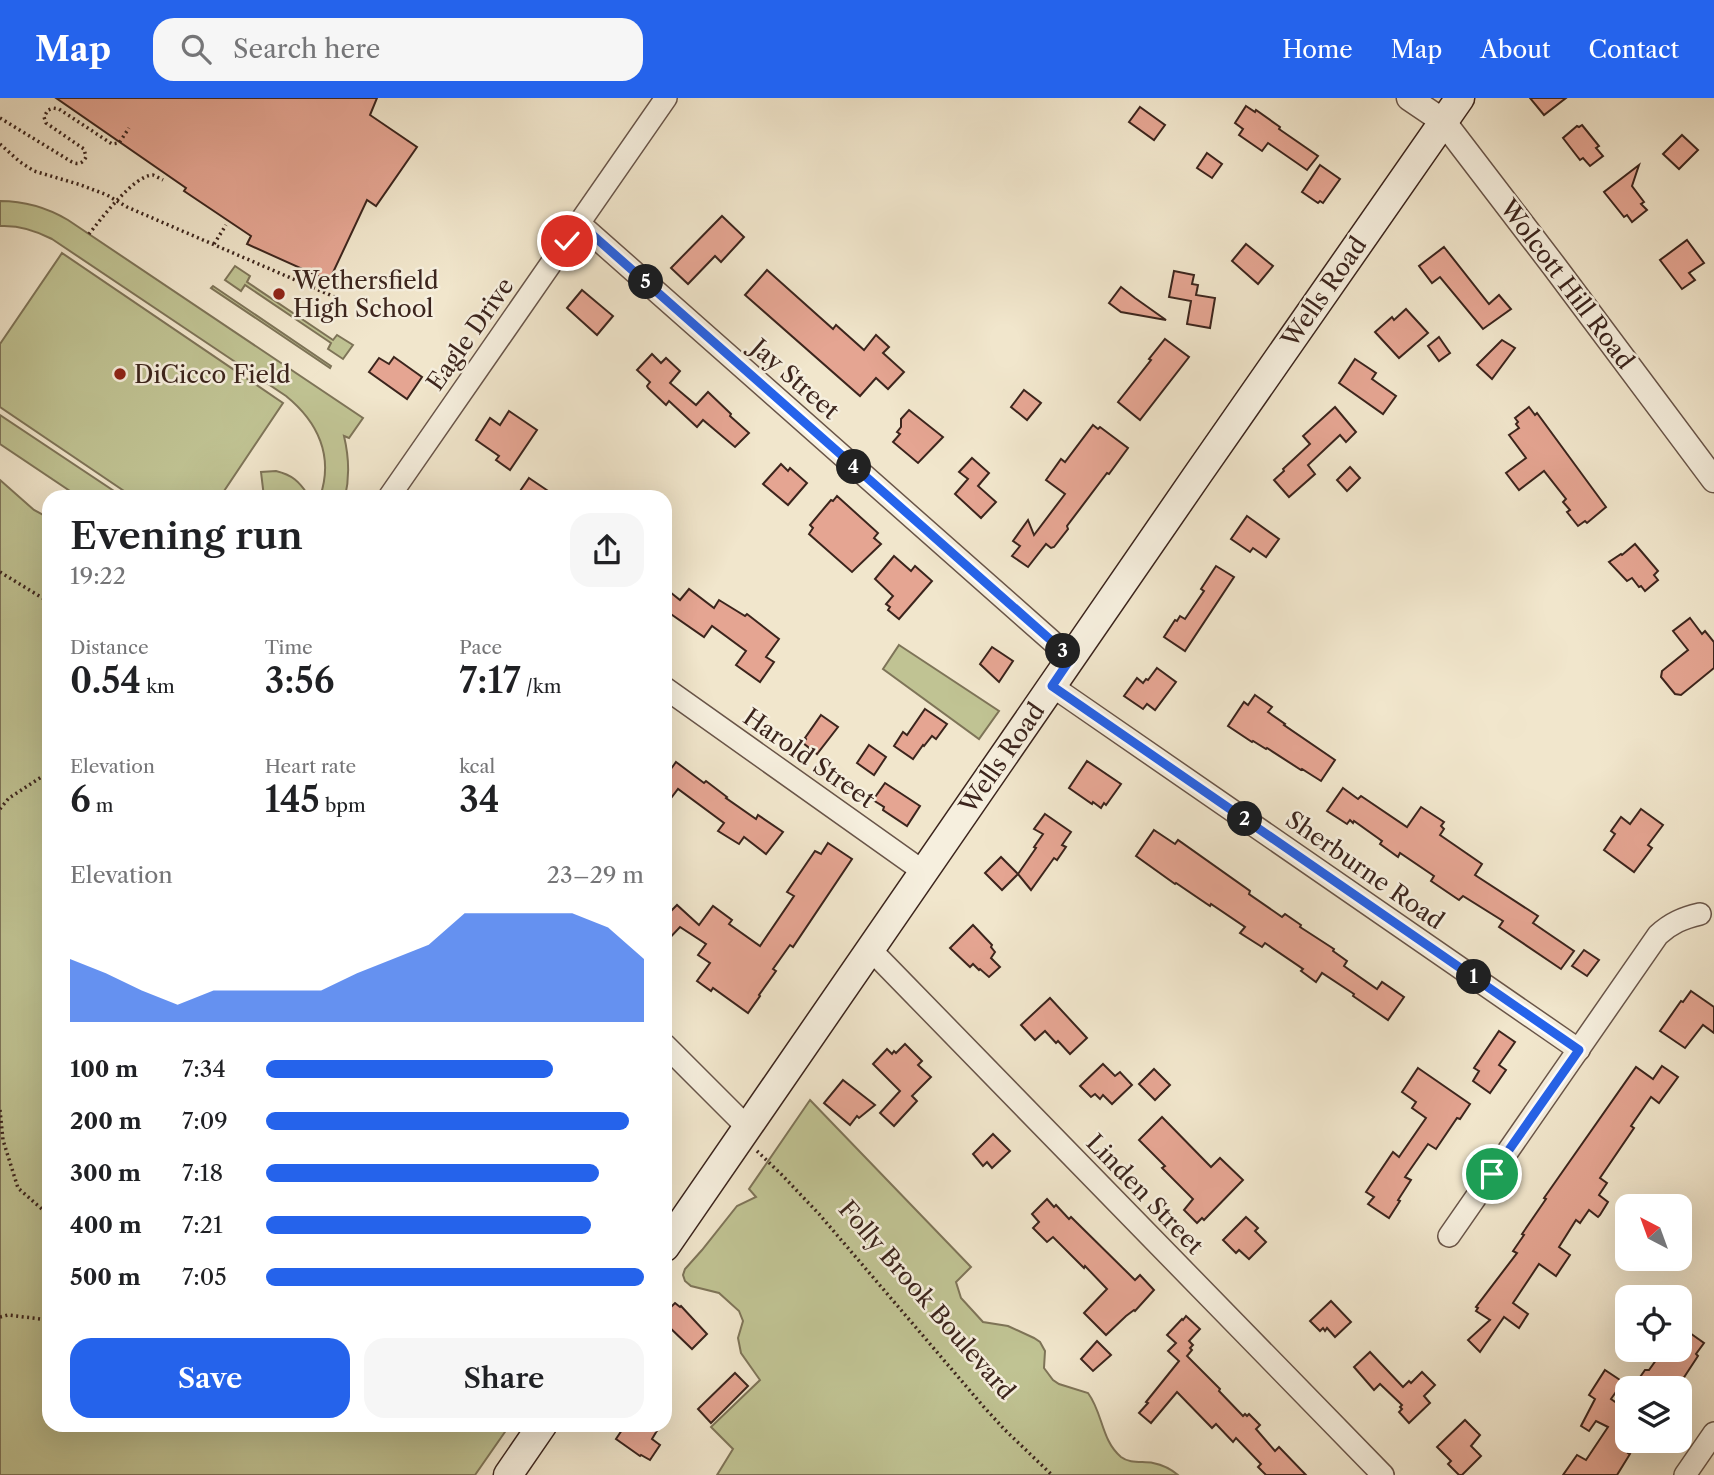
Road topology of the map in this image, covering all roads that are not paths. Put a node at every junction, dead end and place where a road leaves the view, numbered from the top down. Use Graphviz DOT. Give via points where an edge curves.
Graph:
graph roads {
  1 [pos="666,98"];
  2 [pos="1409,98"];
  3 [pos="1460,98"];
  4 [pos="1443,121"];
  5 [pos="579,223"];
  6 [pos="1714,480"];
  7 [pos="394,490"];
  8 [pos="1071,658"];
  9 [pos="1052,686"];
  10 [pos="672,693"];
  11 [pos="924,872"];
  12 [pos="1700,914"];
  13 [pos="870,949"];
  14 [pos="1579,1050"];
  15 [pos="672,1052"];
  16 [pos="747,1128"];
  17 [pos="1449,1236"];
  18 [pos="672,1237"];
  19 [pos="538,1432"];
  20 [pos="1714,1433"];
  21 [pos="508,1475"];
  22 [pos="1383,1475"];
  23 [pos="1685,1475"];
  1 -- 5 [label="street, Eagle Drive"];
  2 -- 4 [label="street, Wolcott Hill Road"];
  3 -- 4 [label="main road, Wells Road"];
  4 -- 6 [label="street, Wolcott Hill Road"];
  4 -- 8 [label="main road, Wells Road"];
  5 -- 7 [label="street, Eagle Drive"];
  5 -- 8 [label="street, Jay Street"];
  8 -- 9 [label="main road, Wells Road"];
  9 -- 11 [label="main road, Wells Road"];
  9 -- 14 [label="street, Sherburne Road"];
  10 -- 11 [label="street, Harold Street"];
  11 -- 13 [label="main road, Wells Road"];
  12 -- 14 [label="street" via="1683,918 1658,935"];
  13 -- 16 [label="main road, Wells Road"];
  13 -- 22 [label="street, Linden Street"];
  14 -- 17 [label="street"];
  15 -- 16 [label="street"];
  16 -- 18 [label="main road, Wells Road"];
  19 -- 21 [label="main road"];
  20 -- 23 [label="street"];
}
